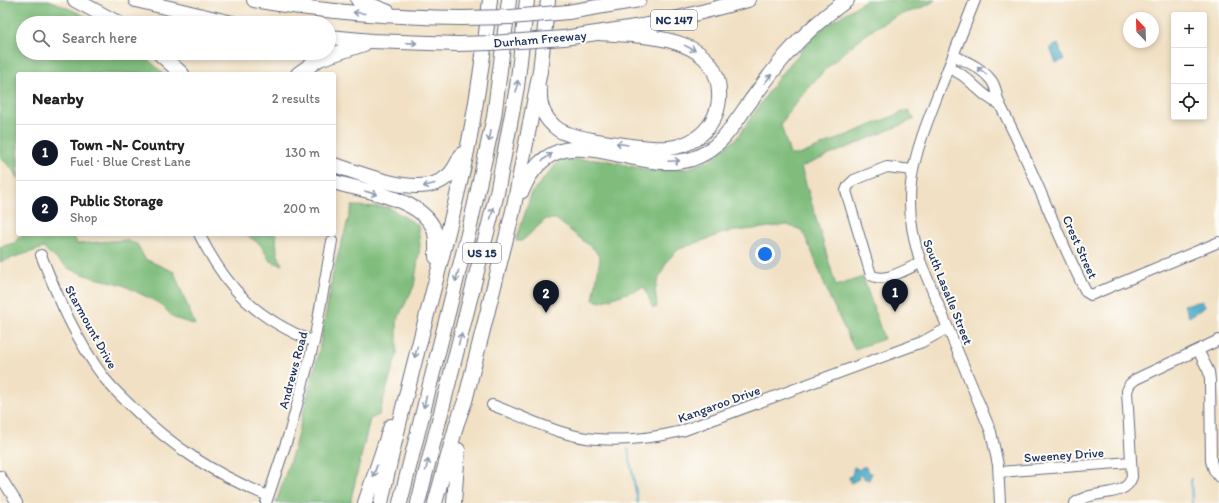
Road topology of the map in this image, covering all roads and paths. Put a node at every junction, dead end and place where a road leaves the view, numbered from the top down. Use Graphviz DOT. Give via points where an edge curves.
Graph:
graph roads {
  1 [pos="75,0"];
  2 [pos="136,0"];
  3 [pos="254,0"];
  4 [pos="358,0"];
  5 [pos="490,0"];
  6 [pos="509,0"];
  7 [pos="527,0"];
  8 [pos="548,0"];
  9 [pos="607,0"];
  10 [pos="639,0"];
  11 [pos="748,0"];
  12 [pos="847,0"];
  13 [pos="975,0"];
  14 [pos="591,8"];
  15 [pos="105,16"];
  16 [pos="203,16"];
  17 [pos="398,16"];
  18 [pos="599,33"];
  19 [pos="336,38"];
  20 [pos="372,41"];
  21 [pos="336,53"];
  22 [pos="953,55"];
  23 [pos="167,60"];
  24 [pos="319,60"];
  25 [pos="948,68"];
  26 [pos="540,71"];
  27 [pos="180,72"];
  28 [pos="301,72"];
  29 [pos="999,101"];
  30 [pos="468,141"];
  31 [pos="336,166"];
  32 [pos="912,170"];
  33 [pos="336,183"];
  34 [pos="513,211"];
  35 [pos="200,236"];
  36 [pos="332,241"];
  37 [pos="1219,242"];
  38 [pos="41,255"];
  39 [pos="921,263"];
  40 [pos="436,274"];
  41 [pos="948,328"];
  42 [pos="1219,340"];
  43 [pos="314,342"];
  44 [pos="1198,350"];
  45 [pos="409,382"];
  46 [pos="465,401"];
  47 [pos="492,405"];
  48 [pos="1131,462"];
  49 [pos="999,472"];
  50 [pos="0,476"];
  51 [pos="1219,476"];
  52 [pos="267,500"];
  53 [pos="17,503"];
  54 [pos="365,503"];
  55 [pos="381,503"];
  56 [pos="400,503"];
  57 [pos="418,503"];
  58 [pos="435,503"];
  59 [pos="454,503"];
  60 [pos="1000,503"];
  61 [pos="1076,503"];
  1 -- 15 [label="highway"];
  2 -- 16 [label="highway"];
  17 -- 3 [label="highway, Durham Freeway / NC 147, one-way" via="322,10"];
  4 -- 17 [label="highway"];
  5 -- 30 [label="highway" via="480,80"];
  6 -- 56 [label="highway, US 15, one-way" via="491,133"];
  57 -- 7 [label="highway, US 15, one-way" via="497,193 517,87"];
  8 -- 26 [label="highway"];
  9 -- 14 [label="highway"];
  10 -- 14 [label="highway, Durham Freeway / NC 147"];
  11 -- 18 [label="highway, Durham Freeway / NC 147" via="655,24"];
  34 -- 12 [label="highway, one-way" via="533,169 553,152 579,148 671,162 692,159 709,150 730,130 786,55 815,25"];
  13 -- 22 [label="street, South Lasalle Street"];
  14 -- 17 [label="highway, Durham Freeway / NC 147, bridge" via="511,17"];
  20 -- 18 [label="highway, Durham Freeway / NC 147, one-way, bridge" via="491,44"];
  18 -- 26 [label="highway, one-way" via="663,39 676,42 702,55 714,72 719,95 718,108 706,130 694,140 682,145 657,149 567,134 548,120 541,107"];
  19 -- 20 [label="highway, Durham Freeway / NC 147"];
  20 -- 21 [label="highway"];
  22 -- 25 [label="street, South Lasalle Street"];
  29 -- 22 [label="street, Crest Street, one-way" via="993,81 986,73"];
  23 -- 27 [label="highway"];
  24 -- 28 [label="highway"];
  25 -- 29 [label="street" via="959,71 991,101"];
  25 -- 32 [label="street, South Lasalle Street" via="919,144"];
  26 -- 34 [label="highway"];
  29 -- 37 [label="street, Crest Street" via="1086,292 1091,295"];
  30 -- 31 [label="highway, one-way" via="450,174 439,182 423,187 406,185"];
  30 -- 40 [label="highway"];
  32 -- 39 [label="street, South Lasalle Street" via="910,216"];
  32 -- 39 [label="street" via="887,167 854,180 846,191 871,275 883,278"];
  33 -- 40 [label="highway, one-way" via="403,202 427,218 435,236"];
  34 -- 46 [label="highway"];
  35 -- 43 [label="street" via="226,279 255,310 280,327"];
  36 -- 43 [label="street, Andrews Road"];
  38 -- 52 [label="street, Starmount Drive" via="58,296 82,342 114,389 150,426 188,455"];
  39 -- 41 [label="street, South Lasalle Street"];
  40 -- 45 [label="highway, one-way"];
  41 -- 47 [label="street, Kangaroo Drive" via="922,342 844,372 662,436 621,439 583,437"];
  41 -- 49 [label="street, South Lasalle Street" via="985,416"];
  42 -- 44 [label="street"];
  43 -- 52 [label="street, Andrews Road" via="290,431"];
  44 -- 48 [label="street" via="1130,384 1127,398"];
  44 -- 51 [label="street" via="1209,372 1211,461"];
  45 -- 54 [label="highway, one-way" via="385,440"];
  45 -- 55 [label="highway"];
  46 -- 58 [label="highway"];
  46 -- 59 [label="highway" via="456,462"];
  48 -- 49 [label="street, Sweeney Drive"];
  48 -- 61 [label="street" via="1132,477 1127,487 1114,492 1094,494"];
  49 -- 60 [label="street, South Lasalle Street"];
  50 -- 53 [label="street"];
}
